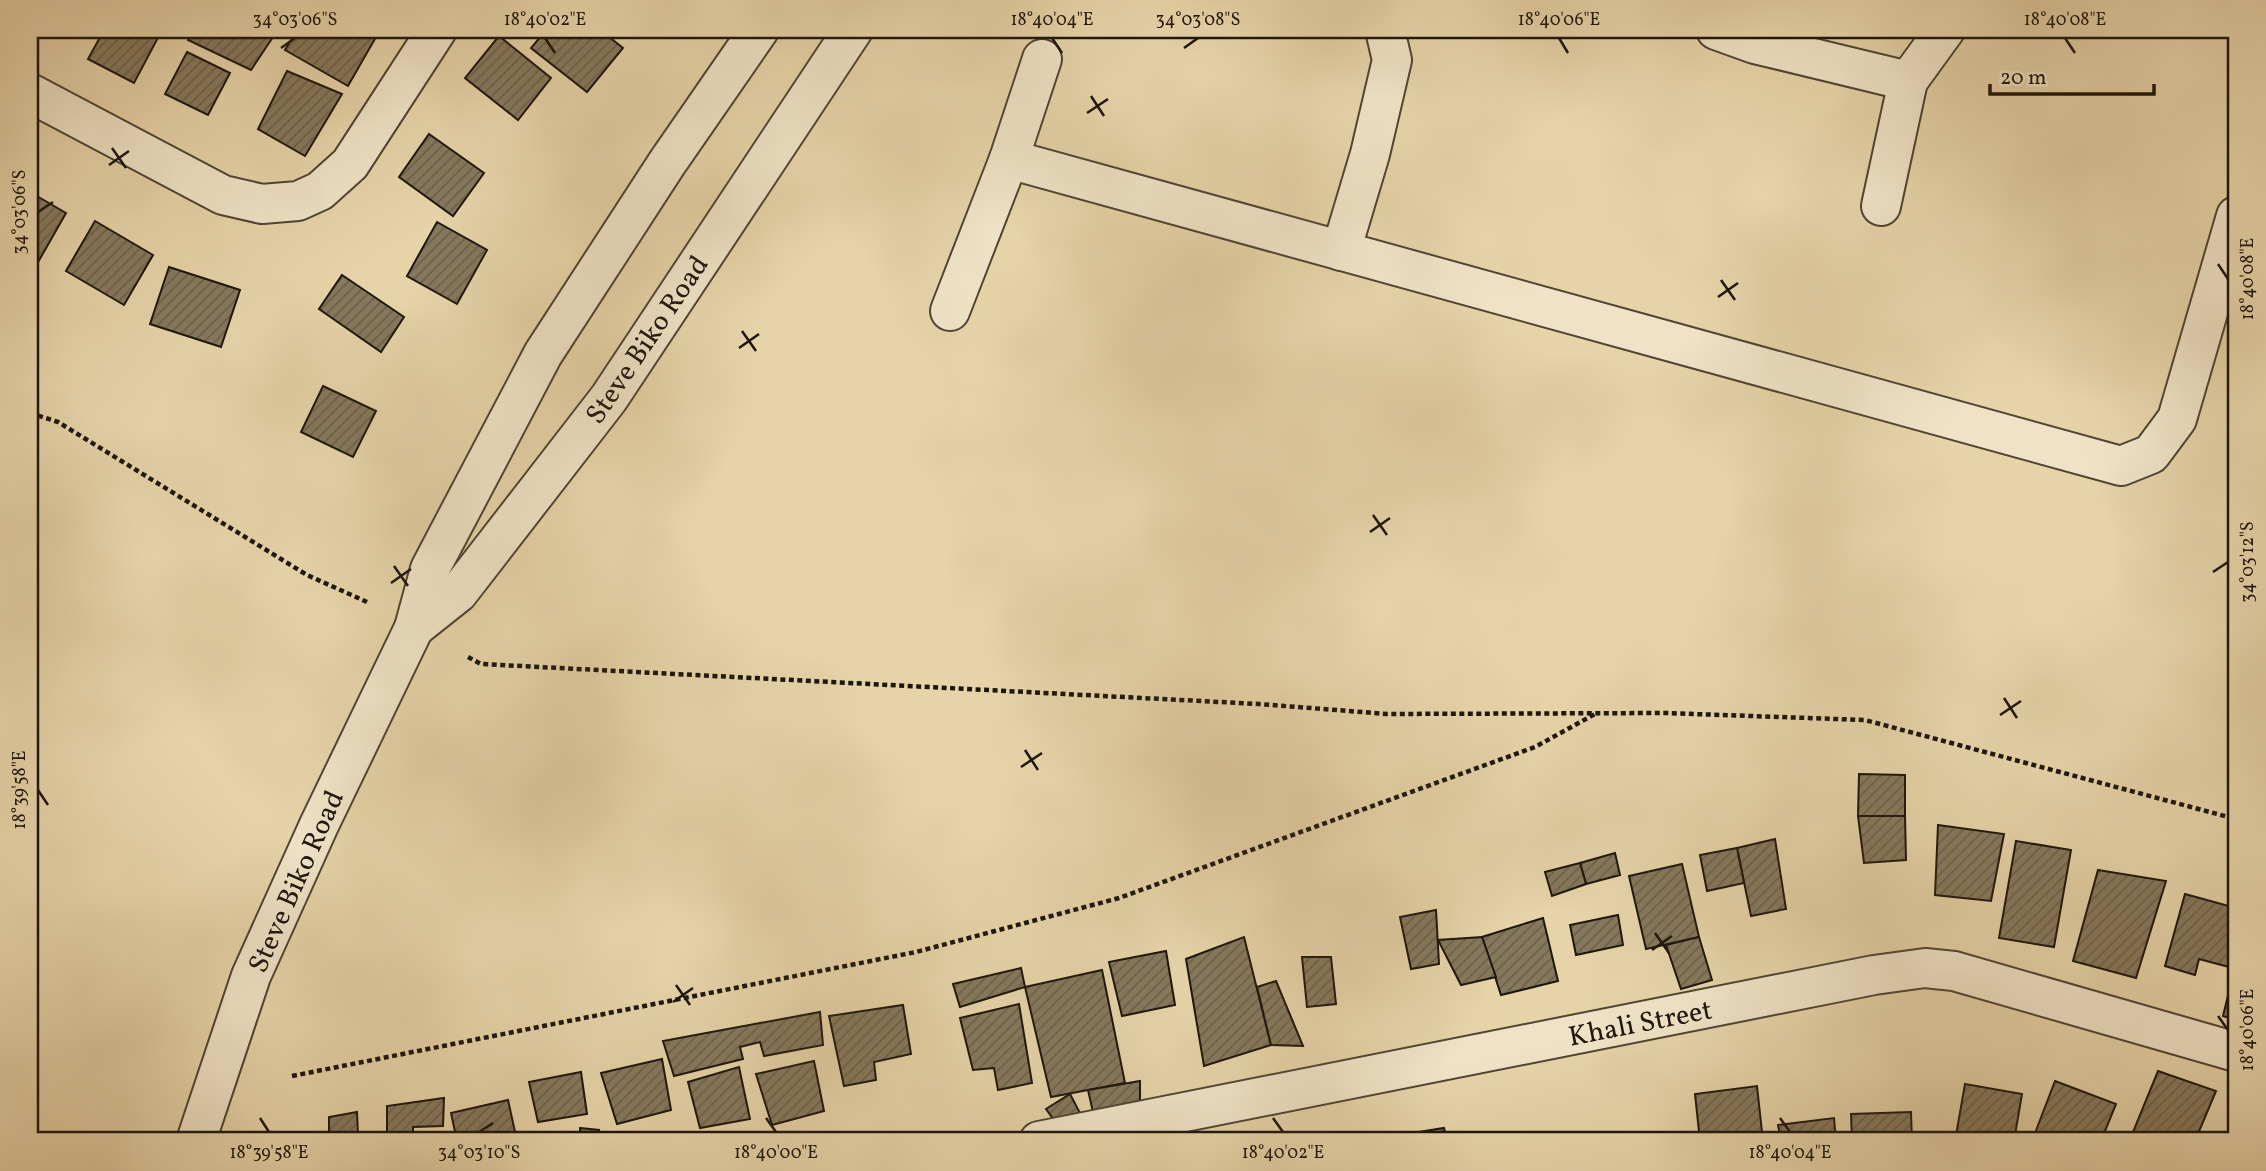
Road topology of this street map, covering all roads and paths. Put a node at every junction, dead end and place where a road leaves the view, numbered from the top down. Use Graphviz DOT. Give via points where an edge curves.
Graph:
graph roads {
  1 [pos="437,30"];
  2 [pos="759,30"];
  3 [pos="853,30"];
  4 [pos="1385,30"];
  5 [pos="1716,30"];
  6 [pos="1945,30"];
  7 [pos="1042,60"];
  8 [pos="1908,81"];
  9 [pos="30,93"];
  10 [pos="1009,159"];
  11 [pos="1881,206"];
  12 [pos="2236,216"];
  13 [pos="1341,251"];
  14 [pos="950,311"];
  15 [pos="30,413"];
  16 [pos="367,602"];
  17 [pos="415,628"];
  18 [pos="468,657"];
  19 [pos="1597,713"];
  20 [pos="2236,819"];
  21 [pos="2236,1052"];
  22 [pos="292,1076"];
  23 [pos="195,1141"];
  24 [pos="1039,1141"];
  1 -- 9 [label="street" via="350,164 320,191 298,201 262,204 223,195"];
  2 -- 17 [label="street, Steve Biko Road" via="543,354 430,569"];
  3 -- 17 [label="street, Steve Biko Road" via="609,398 458,593"];
  4 -- 13 [label="street" via="1392,60"];
  5 -- 8 [label="street" via="1755,44"];
  6 -- 8 [label="street"];
  7 -- 10 [label="street"];
  8 -- 11 [label="street"];
  10 -- 13 [label="street"];
  10 -- 14 [label="street"];
  12 -- 13 [label="street" via="2177,419 2151,454 2121,466"];
  15 -- 16 [label="path" via="58,422 307,575"];
  17 -- 23 [label="street, Steve Biko Road" via="251,976"];
  18 -- 19 [label="path" via="481,664 1387,714"];
  19 -- 20 [label="path" via="1865,720"];
  19 -- 22 [label="path" via="1535,747 1119,898 916,952"];
  21 -- 24 [label="street, Khali Street" via="1954,971 1925,968"];
}
